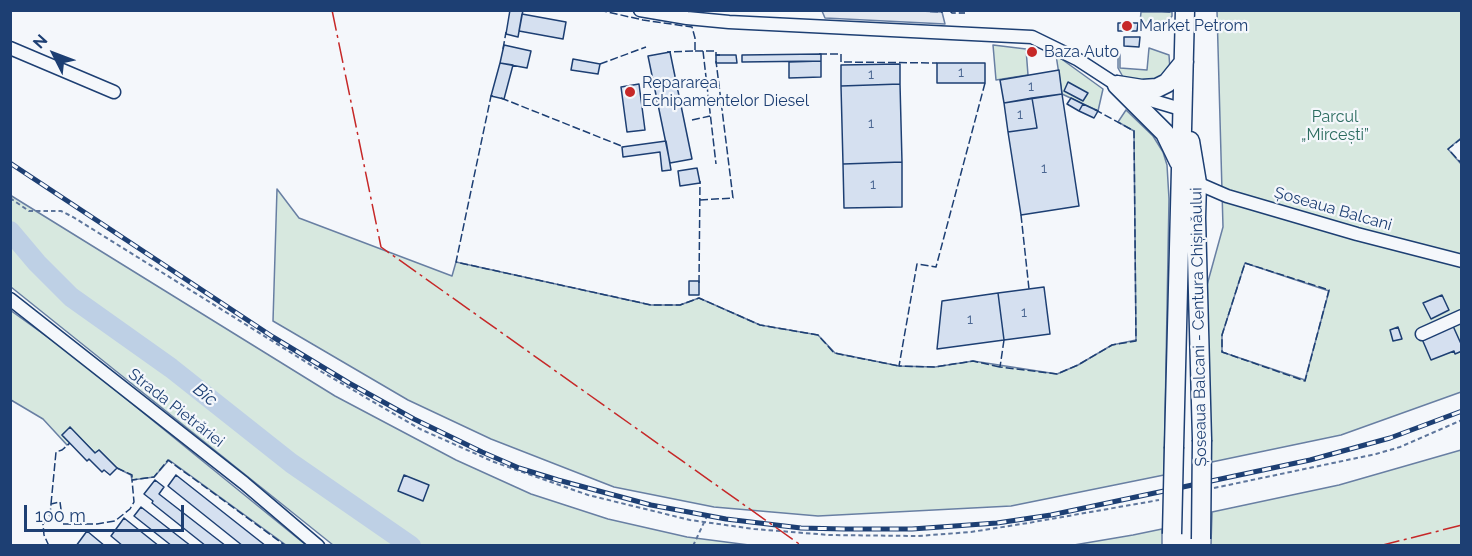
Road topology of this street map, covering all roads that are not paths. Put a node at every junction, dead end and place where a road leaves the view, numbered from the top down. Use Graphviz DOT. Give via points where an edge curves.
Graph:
graph roads {
  1 [pos="640,10"];
  2 [pos="1185,10"];
  3 [pos="10,48"];
  4 [pos="1184,62"];
  5 [pos="1117,85"];
  6 [pos="114,92"];
  7 [pos="1184,110"];
  8 [pos="1181,168"];
  9 [pos="1197,183"];
  10 [pos="1461,261"];
  11 [pos="10,299"];
  12 [pos="1461,316"];
  13 [pos="1422,334"];
  14 [pos="1172,540"];
  15 [pos="1200,542"];
  16 [pos="318,546"];
  1 -- 5 [label="street" via="729,22 1032,37 1077,58"];
  2 -- 4 [label="highway, Șoseaua Balcani - Centura Chișinăului"];
  3 -- 6 [label="street"];
  4 -- 5 [label="highway" via="1167,83 1157,88"];
  4 -- 7 [label="highway, Șoseaua Balcani - Centura Chișinăului"];
  5 -- 7 [label="street"];
  5 -- 8 [label="highway" via="1165,132"];
  7 -- 8 [label="highway, Șoseaua Balcani - Centura Chișinăului"];
  7 -- 9 [label="highway, Șoseaua Balcani - Centura Chișinăului"];
  8 -- 14 [label="highway, Șoseaua Balcani - Centura Chișinăului, bridge"];
  9 -- 10 [label="street, Șoseaua Balcani" via="1227,196"];
  9 -- 15 [label="highway, Șoseaua Balcani - Centura Chișinăului, bridge"];
  11 -- 16 [label="street, Strada Pietrăriei"];
  12 -- 13 [label="street"];
}
